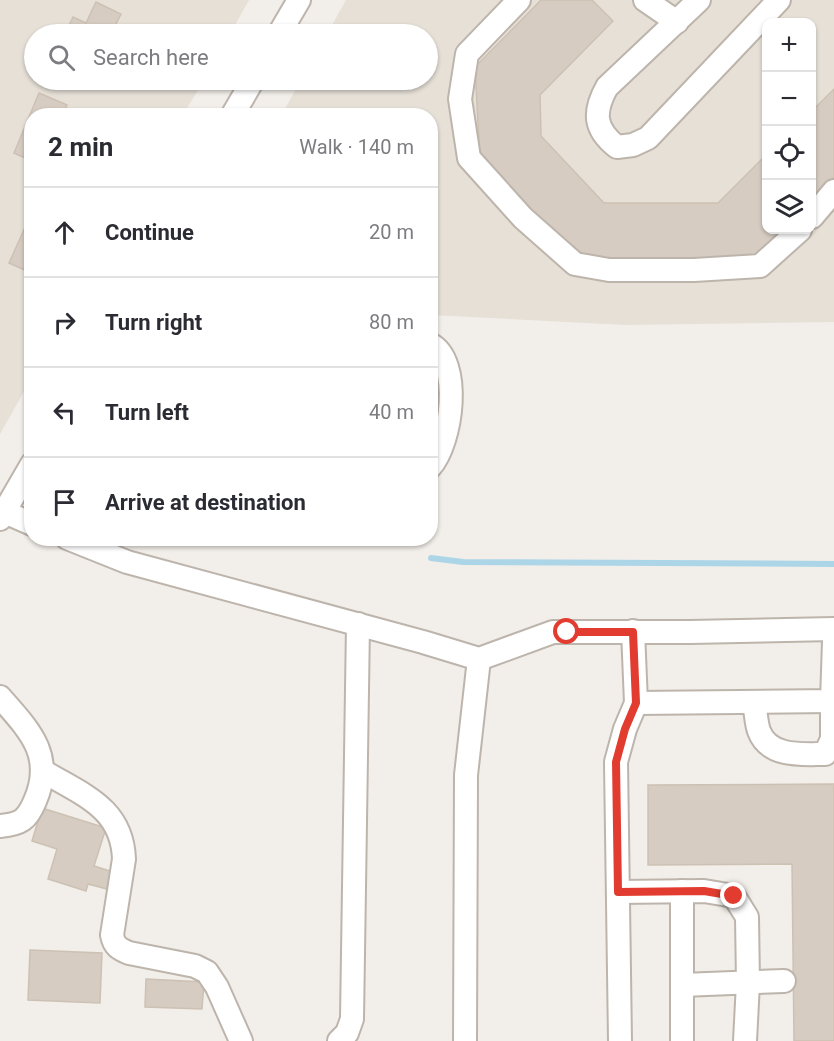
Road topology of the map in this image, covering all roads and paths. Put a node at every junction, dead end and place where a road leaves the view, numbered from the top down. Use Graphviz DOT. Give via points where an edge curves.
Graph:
graph roads {
  1 [pos="298,0"];
  2 [pos="519,0"];
  3 [pos="645,0"];
  4 [pos="699,0"];
  5 [pos="779,0"];
  6 [pos="676,21"];
  7 [pos="285,24"];
  8 [pos="247,90"];
  9 [pos="237,108"];
  10 [pos="834,191"];
  11 [pos="816,212"];
  12 [pos="796,234"];
  13 [pos="438,350"];
  14 [pos="438,455"];
  15 [pos="24,477"];
  16 [pos="1,513"];
  17 [pos="24,521"];
  18 [pos="87,546"];
  19 [pos="358,624"];
  20 [pos="834,629"];
  21 [pos="633,632"];
  22 [pos="834,641"];
  23 [pos="478,659"];
  24 [pos="0,698"];
  25 [pos="832,701"];
  26 [pos="636,703"];
  27 [pos="754,703"];
  28 [pos="44,771"];
  29 [pos="0,826"];
  30 [pos="682,891"];
  31 [pos="618,892"];
  32 [pos="784,981"];
  33 [pos="748,983"];
  34 [pos="682,985"];
  35 [pos="241,1041"];
  36 [pos="339,1041"];
  37 [pos="465,1041"];
  38 [pos="620,1041"];
  39 [pos="682,1041"];
  40 [pos="745,1041"];
  1 -- 7 [label="street"];
  2 -- 12 [label="street" via="467,54 460,99 469,158 523,218 575,264 609,270 760,266"];
  3 -- 6 [label="street"];
  4 -- 6 [label="street"];
  5 -- 6 [label="street" via="648,138 617,147 598,124 600,101 607,87"];
  8 -- 9 [label="street"];
  10 -- 11 [label="street"];
  13 -- 14 [label="street" via="446,360 451,405"];
  15 -- 16 [label="street"];
  16 -- 17 [label="street"];
  18 -- 19 [label="street" via="127,562"];
  19 -- 23 [label="street"];
  19 -- 36 [label="street" via="352,1019"];
  20 -- 21 [label="street"];
  21 -- 23 [label="street" via="553,632"];
  21 -- 26 [label="street"];
  22 -- 25 [label="street"];
  23 -- 37 [label="street" via="466,775"];
  24 -- 28 [label="street" via="31,735 41,753"];
  25 -- 27 [label="street"];
  25 -- 27 [label="street" via="832,739 825,754 790,754 769,746 759,732"];
  26 -- 27 [label="street"];
  26 -- 31 [label="street" via="616,762"];
  28 -- 29 [label="street" via="31,812 23,821"];
  28 -- 35 [label="street" via="102,806 112,817 123,848 112,935 119,950 207,972 218,987"];
  30 -- 31 [label="street"];
  30 -- 33 [label="street" via="734,896 747,917"];
  30 -- 34 [label="street"];
  31 -- 38 [label="street"];
  32 -- 33 [label="street"];
  33 -- 34 [label="street"];
  33 -- 40 [label="street"];
  34 -- 39 [label="street"];
}
